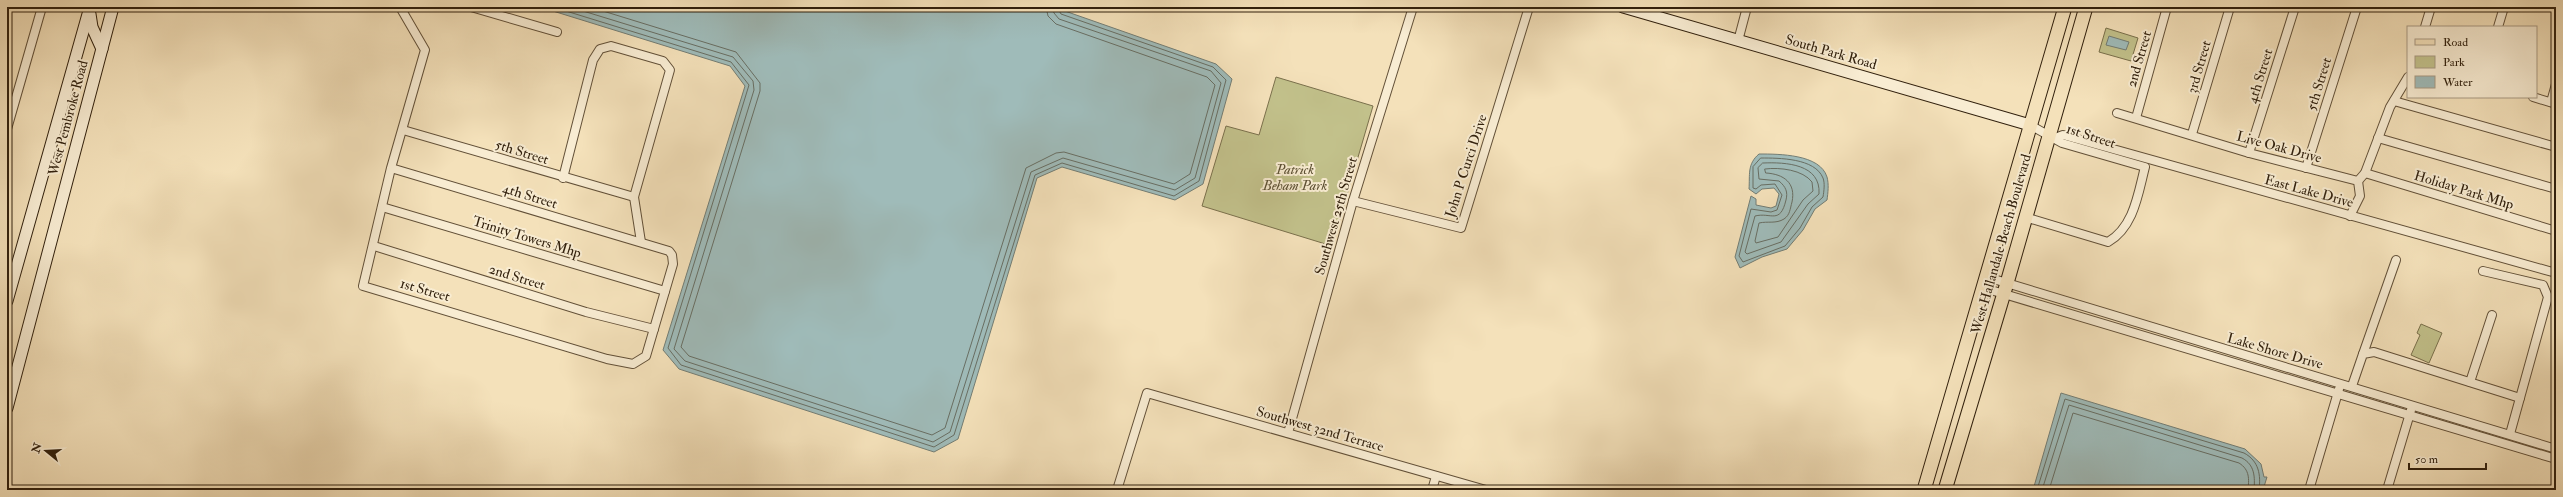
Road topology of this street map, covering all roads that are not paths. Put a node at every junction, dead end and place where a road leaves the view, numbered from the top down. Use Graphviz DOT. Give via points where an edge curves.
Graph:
graph roads {
  1 [pos="42,7"];
  2 [pos="91,7"];
  3 [pos="113,7"];
  4 [pos="400,7"];
  5 [pos="471,7"];
  6 [pos="1413,7"];
  7 [pos="1529,7"];
  8 [pos="1623,7"];
  9 [pos="1747,7"];
  10 [pos="2065,7"];
  11 [pos="2086,7"];
  12 [pos="2167,7"];
  13 [pos="2230,7"];
  14 [pos="2295,7"];
  15 [pos="2356,7"];
  16 [pos="2430,7"];
  17 [pos="2504,7"];
  18 [pos="2425,26"];
  19 [pos="2498,26"];
  20 [pos="557,32"];
  21 [pos="1738,41"];
  22 [pos="102,49"];
  23 [pos="2407,79"];
  24 [pos="2556,84"];
  25 [pos="2536,98"];
  26 [pos="2554,103"];
  27 [pos="2392,104"];
  28 [pos="2117,113"];
  29 [pos="2136,118"];
  30 [pos="2030,125"];
  31 [pos="7,129"];
  32 [pos="403,130"];
  33 [pos="2192,134"];
  34 [pos="2052,137"];
  35 [pos="2378,138"];
  36 [pos="2556,147"];
  37 [pos="2249,153"];
  38 [pos="391,168"];
  39 [pos="2306,168"];
  40 [pos="2364,173"];
  41 [pos="563,178"];
  42 [pos="2358,181"];
  43 [pos="2556,190"];
  44 [pos="634,197"];
  45 [pos="1353,201"];
  46 [pos="382,207"];
  47 [pos="2350,216"];
  48 [pos="2025,217"];
  49 [pos="2556,231"];
  50 [pos="641,242"];
  51 [pos="374,246"];
  52 [pos="661,248"];
  53 [pos="2396,260"];
  54 [pos="2483,271"];
  55 [pos="2556,273"];
  56 [pos="1985,282"];
  57 [pos="2006,289"];
  58 [pos="665,291"];
  59 [pos="7,301"];
  60 [pos="2080,306"];
  61 [pos="2492,315"];
  62 [pos="2077,316"];
  63 [pos="654,329"];
  64 [pos="2363,354"];
  65 [pos="1961,367"];
  66 [pos="2470,382"];
  67 [pos="2341,383"];
  68 [pos="2352,386"];
  69 [pos="2337,394"];
  70 [pos="2520,398"];
  71 [pos="2413,404"];
  72 [pos="7,408"];
  73 [pos="2410,415"];
  74 [pos="2472,422"];
  75 [pos="1288,433"];
  76 [pos="2469,433"];
  77 [pos="2514,435"];
  78 [pos="2514,447"];
  79 [pos="2556,449"];
  80 [pos="2556,459"];
  81 [pos="1436,476"];
  82 [pos="1925,489"];
  83 [pos="1945,489"];
  84 [pos="1117,490"];
  85 [pos="1432,490"];
  86 [pos="1486,490"];
  87 [pos="2309,490"];
  88 [pos="2387,490"];
  1 -- 31 [label="street"];
  2 -- 22 [label="main road" via="92,27"];
  2 -- 59 [label="main road, West Pembroke Road"];
  3 -- 22 [label="main road, West Pembroke Road"];
  4 -- 32 [label="street, 1st Street" via="425,50"];
  5 -- 20 [label="street"];
  6 -- 45 [label="street, Southwest 25th Street"];
  7 -- 45 [label="street, John P Curci Drive" via="1461,228"];
  8 -- 21 [label="main road, South Park Road"];
  9 -- 21 [label="street"];
  10 -- 30 [label="main road, West Hallandale Beach Boulevard"];
  11 -- 34 [label="main road, West Hallandale Beach Boulevard"];
  12 -- 29 [label="street, 2nd Street"];
  13 -- 33 [label="street, 3rd Street"];
  14 -- 37 [label="street, 4th Street"];
  15 -- 39 [label="street, 5th Street"];
  16 -- 18 [label="street"];
  17 -- 19 [label="street"];
  21 -- 30 [label="main road, South Park Road"];
  22 -- 72 [label="main road, West Pembroke Road"];
  23 -- 27 [label="street"];
  24 -- 26 [label="street"];
  25 -- 26 [label="street"];
  27 -- 35 [label="street"];
  27 -- 36 [label="street"];
  28 -- 29 [label="street, Live Oak Drive"];
  29 -- 33 [label="street, Live Oak Drive"];
  30 -- 34 [label="street, 1st Street"];
  30 -- 56 [label="main road, West Hallandale Beach Boulevard"];
  32 -- 38 [label="street, 1st Street"];
  32 -- 41 [label="street, 5th Street"];
  33 -- 37 [label="street, Live Oak Drive"];
  34 -- 47 [label="street, East Lake Drive" via="2063,134"];
  34 -- 48 [label="main road, West Hallandale Beach Boulevard"];
  34 -- 48 [label="street, 1st Street" via="2062,143 2145,167 2133,213 2117,237 2108,242"];
  35 -- 40 [label="street"];
  35 -- 43 [label="street"];
  37 -- 39 [label="street, Live Oak Drive"];
  38 -- 46 [label="street, 1st Street"];
  38 -- 50 [label="street, 4th Street"];
  39 -- 42 [label="street, Live Oak Drive"];
  40 -- 42 [label="street"];
  40 -- 49 [label="street, Holiday Park Mhp"];
  41 -- 44 [label="street, 5th Street"];
  41 -- 44 [label="street" via="594,60 600,49 610,46 663,61 670,70"];
  42 -- 47 [label="street" via="2360,196"];
  44 -- 50 [label="street"];
  45 -- 75 [label="street, Southwest 25th Street"];
  46 -- 51 [label="street, 1st Street"];
  46 -- 58 [label="street, Trinity Towers Mhp"];
  47 -- 55 [label="street, East Lake Drive"];
  48 -- 57 [label="main road, West Hallandale Beach Boulevard"];
  50 -- 52 [label="street, 4th Street"];
  51 -- 63 [label="street, 2nd Street" via="586,312"];
  51 -- 63 [label="street, 1st Street" via="363,286 607,359 633,364 642,360 646,356"];
  52 -- 58 [label="street, 1st Street" via="669,251 673,259"];
  53 -- 64 [label="street"];
  54 -- 70 [label="street" via="2543,285 2548,297"];
  56 -- 57 [label="street, Lake Shore Drive"];
  56 -- 65 [label="main road, West Hallandale Beach Boulevard"];
  57 -- 60 [label="street, Lake Shore Drive"];
  57 -- 62 [label="street, Lake Shore Drive"];
  57 -- 83 [label="main road, West Hallandale Beach Boulevard"];
  58 -- 63 [label="street, 1st Street"];
  60 -- 62 [label="street"];
  60 -- 67 [label="street, Lake Shore Drive"];
  61 -- 66 [label="street"];
  62 -- 69 [label="street, Lake Shore Drive"];
  64 -- 66 [label="street" via="2374,352"];
  64 -- 68 [label="street"];
  65 -- 82 [label="main road, West Hallandale Beach Boulevard"];
  65 -- 83 [label="main road" via="1963,389 1941,465"];
  66 -- 70 [label="street"];
  67 -- 68 [label="street, Lake Shore Drive"];
  67 -- 69 [label="street"];
  68 -- 71 [label="street, Lake Shore Drive"];
  69 -- 73 [label="street, Lake Shore Drive"];
  69 -- 87 [label="street"];
  70 -- 77 [label="street"];
  71 -- 73 [label="street"];
  71 -- 74 [label="street, Lake Shore Drive"];
  73 -- 76 [label="street, Lake Shore Drive"];
  73 -- 88 [label="street"];
  74 -- 76 [label="street"];
  74 -- 77 [label="street, Lake Shore Drive"];
  75 -- 81 [label="street, Southwest 32nd Terrace"];
  75 -- 84 [label="street, Southwest 32nd Terrace" via="1147,393"];
  76 -- 78 [label="street, Lake Shore Drive"];
  77 -- 78 [label="street"];
  77 -- 79 [label="street, Lake Shore Drive"];
  78 -- 80 [label="street, Lake Shore Drive"];
  81 -- 85 [label="street"];
  81 -- 86 [label="street, Southwest 32nd Terrace"];
}
